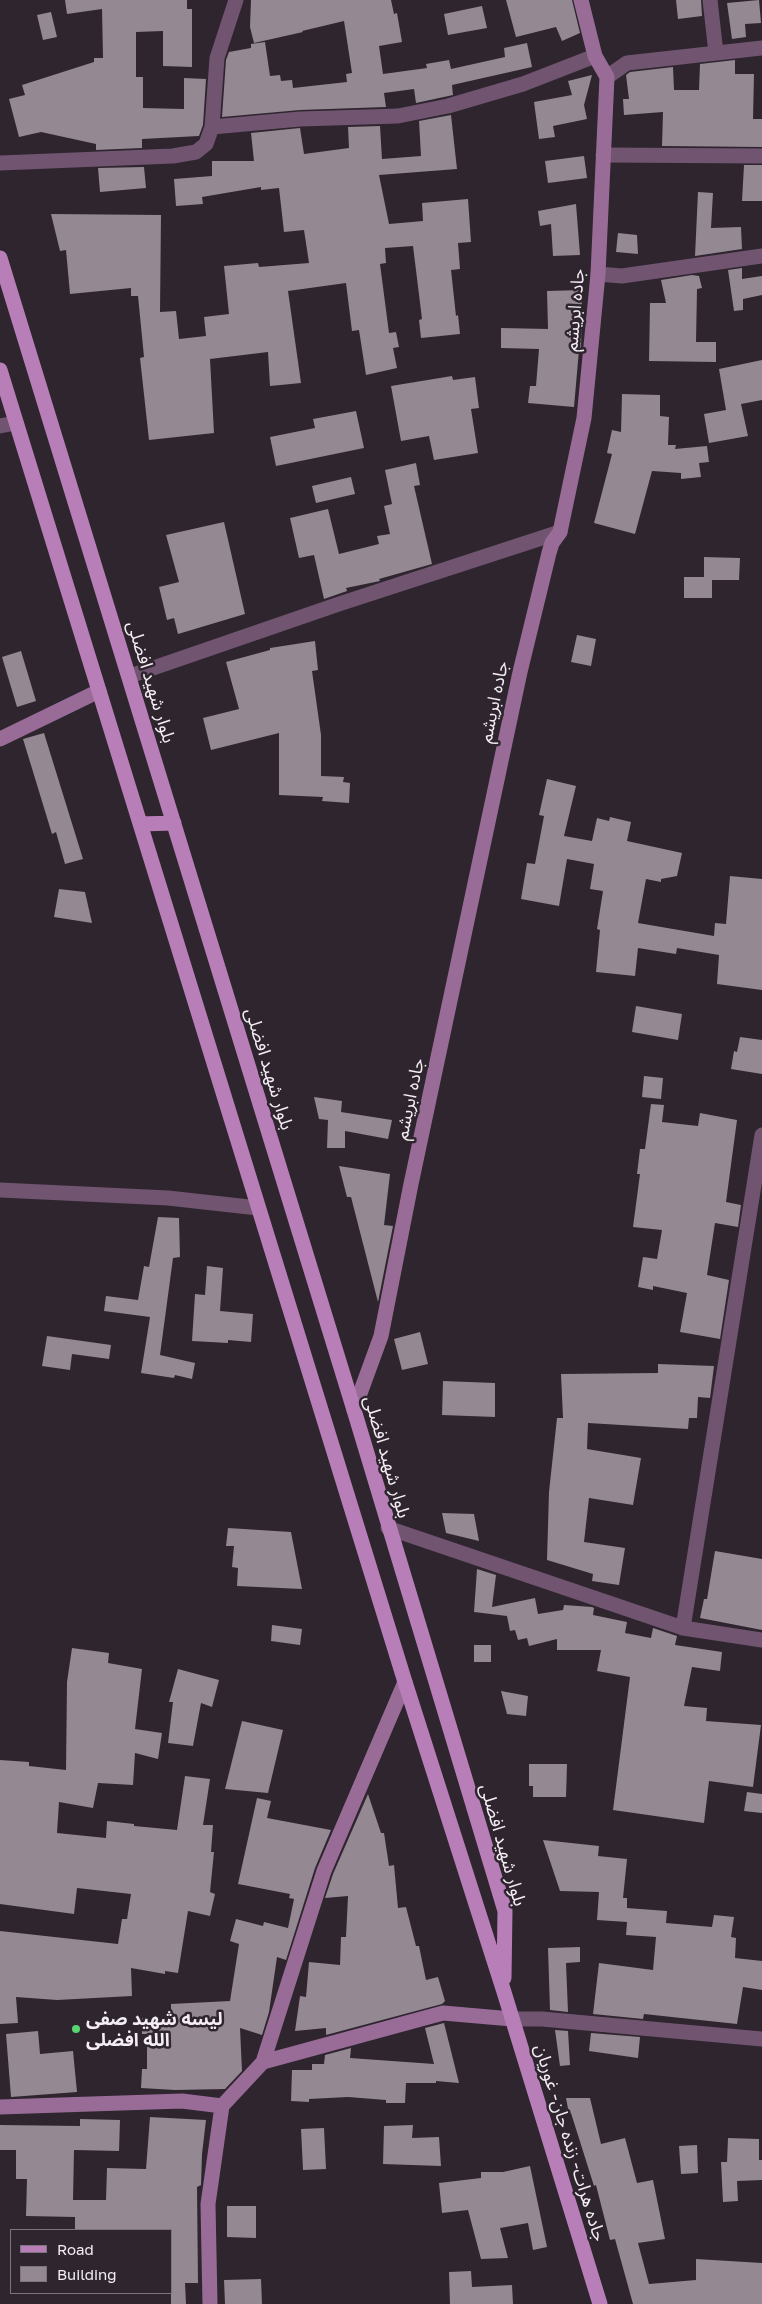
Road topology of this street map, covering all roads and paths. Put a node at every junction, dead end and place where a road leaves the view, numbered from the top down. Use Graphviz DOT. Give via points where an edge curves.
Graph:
graph roads {
  1 [pos="236,0"];
  2 [pos="581,0"];
  3 [pos="710,0"];
  4 [pos="762,48"];
  5 [pos="716,53"];
  6 [pos="595,56"];
  7 [pos="607,77"];
  8 [pos="212,127"];
  9 [pos="603,155"];
  10 [pos="762,156"];
  11 [pos="0,162"];
  12 [pos="762,256"];
  13 [pos="0,258"];
  14 [pos="598,274"];
  15 [pos="0,370"];
  16 [pos="16,423"];
  17 [pos="0,426"];
  18 [pos="560,532"];
  19 [pos="130,676"];
  20 [pos="99,691"];
  21 [pos="0,739"];
  22 [pos="174,823"];
  23 [pos="140,824"];
  24 [pos="762,1135"];
  25 [pos="0,1190"];
  26 [pos="258,1208"];
  27 [pos="354,1410"];
  28 [pos="388,1528"];
  29 [pos="683,1628"];
  30 [pos="762,1640"];
  31 [pos="405,1682"];
  32 [pos="504,1992"];
  33 [pos="512,2019"];
  34 [pos="762,2039"];
  35 [pos="263,2062"];
  36 [pos="222,2106"];
  37 [pos="0,2107"];
  38 [pos="210,2304"];
  39 [pos="600,2304"];
  1 -- 8 [label="street" via="217,58"];
  2 -- 6 [label="main road"];
  3 -- 5 [label="street"];
  4 -- 5 [label="street"];
  5 -- 7 [label="street" via="627,63"];
  6 -- 7 [label="main road"];
  6 -- 8 [label="street" via="523,84 431,110 398,116 300,119"];
  7 -- 9 [label="main road, جاده ابریشم"];
  8 -- 11 [label="street" via="206,144 196,152 173,156"];
  9 -- 10 [label="street"];
  9 -- 14 [label="main road, جاده ابریشم"];
  12 -- 14 [label="street" via="622,276"];
  13 -- 19 [label="main road, بلوار شهید افضلی"];
  14 -- 18 [label="main road, جاده ابریشم" via="584,418"];
  15 -- 16 [label="main road"];
  16 -- 17 [label="street"];
  16 -- 20 [label="main road"];
  18 -- 19 [label="street"];
  18 -- 27 [label="main road, جاده ابریشم" via="549,553 520,672 381,1336"];
  19 -- 22 [label="main road, بلوار شهید افضلی"];
  20 -- 21 [label="main road"];
  20 -- 23 [label="main road"];
  22 -- 23 [label="main road"];
  22 -- 27 [label="main road, بلوار شهید افضلی"];
  23 -- 26 [label="main road"];
  24 -- 29 [label="street"];
  25 -- 26 [label="street" via="168,1198"];
  26 -- 31 [label="main road"];
  27 -- 28 [label="main road, بلوار شهید افضلی"];
  28 -- 29 [label="street"];
  28 -- 32 [label="main road, بلوار شهید افضلی" via="505,1911"];
  29 -- 30 [label="street"];
  31 -- 32 [label="main road"];
  31 -- 35 [label="main road" via="324,1871"];
  32 -- 33 [label="main road, جاده هرات- زنده جان- غوریان"];
  33 -- 34 [label="street"];
  33 -- 35 [label="main road" via="443,2013"];
  33 -- 39 [label="main road, جاده هرات- زنده جان- غوریان"];
  35 -- 36 [label="main road"];
  36 -- 37 [label="main road" via="182,2101"];
  36 -- 38 [label="main road" via="208,2204"];
}
